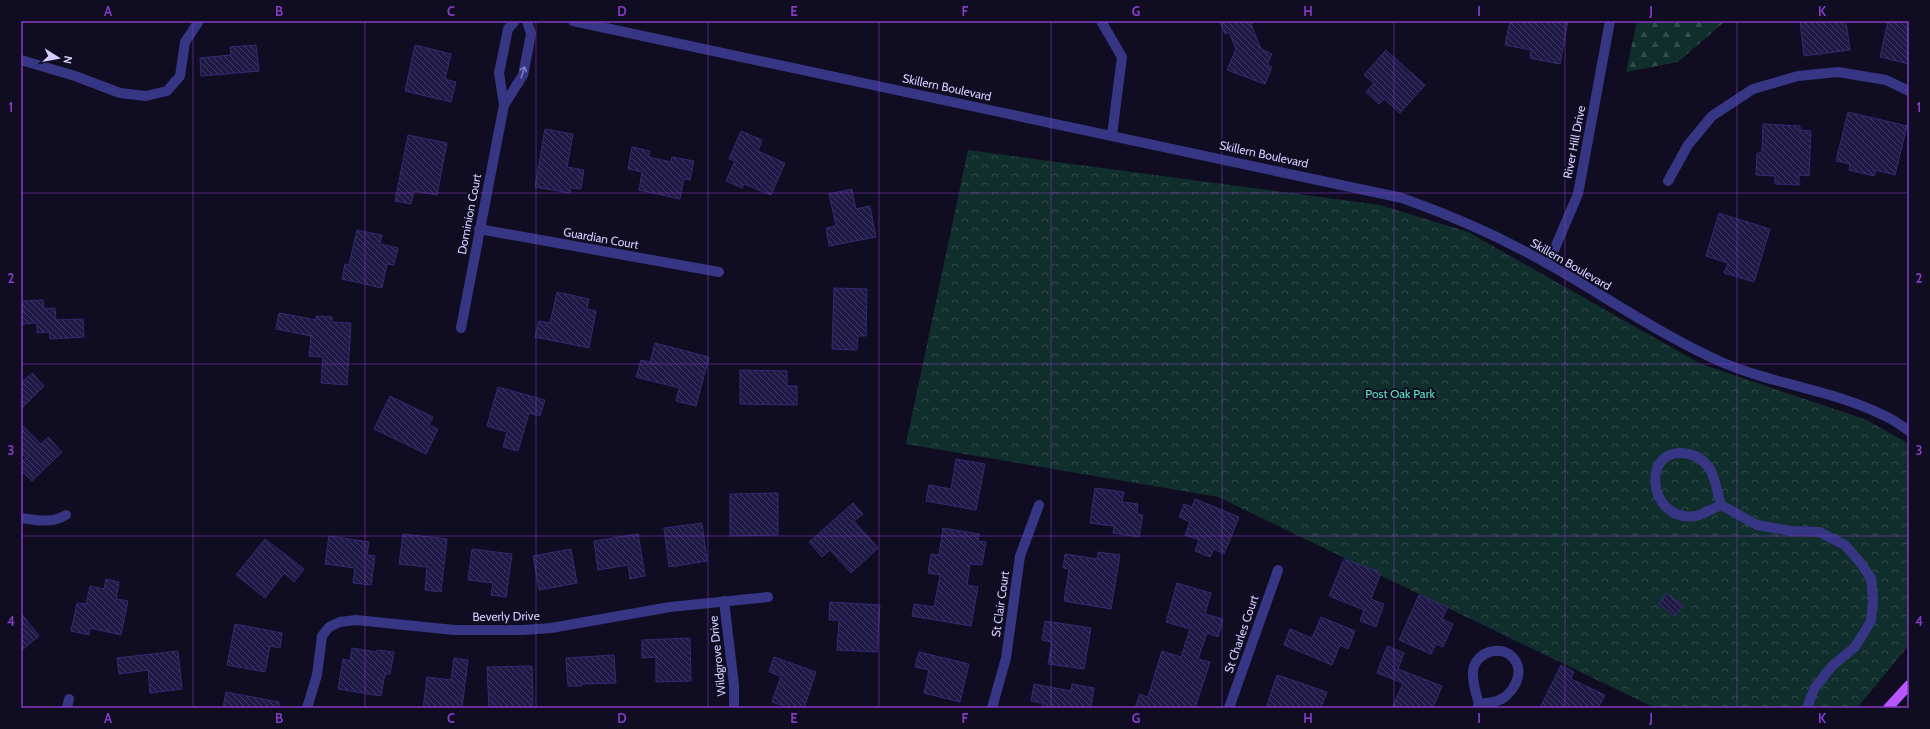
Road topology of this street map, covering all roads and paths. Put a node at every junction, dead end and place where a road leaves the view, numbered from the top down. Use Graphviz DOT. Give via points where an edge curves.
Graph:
graph roads {
  1 [pos="199,21"];
  2 [pos="515,21"];
  3 [pos="527,21"];
  4 [pos="573,21"];
  5 [pos="1102,21"];
  6 [pos="1610,21"];
  7 [pos="21,60"];
  8 [pos="1909,91"];
  9 [pos="504,106"];
  10 [pos="1112,135"];
  11 [pos="1668,181"];
  12 [pos="478,229"];
  13 [pos="1548,264"];
  14 [pos="719,272"];
  15 [pos="461,328"];
  16 [pos="1909,431"];
  17 [pos="1039,505"];
  18 [pos="1721,505"];
  19 [pos="66,516"];
  20 [pos="21,518"];
  21 [pos="1278,570"];
  22 [pos="768,598"];
  23 [pos="724,601"];
  24 [pos="1909,685"];
  25 [pos="1478,706"];
  26 [pos="307,708"];
  27 [pos="734,708"];
  28 [pos="992,708"];
  29 [pos="1229,708"];
  30 [pos="1808,708"];
  31 [pos="1888,708"];
  1 -- 7 [label="street" via="184,42 180,76 167,91 146,96 120,93"];
  2 -- 9 [label="street, Dominion Court" via="508,29 499,73"];
  9 -- 3 [label="street, Dominion Court, one-way" via="523,75 531,34"];
  4 -- 10 [label="street, Skillern Boulevard"];
  5 -- 10 [label="street" via="1122,57"];
  6 -- 13 [label="street, River Hill Drive" via="1578,194"];
  8 -- 11 [label="street" via="1886,80 1838,72 1798,76 1753,89 1712,116 1688,145"];
  9 -- 12 [label="street, Dominion Court"];
  10 -- 13 [label="street, Skillern Boulevard" via="1402,198 1477,227"];
  12 -- 14 [label="street, Guardian Court"];
  12 -- 15 [label="street, Dominion Court"];
  13 -- 16 [label="street, Skillern Boulevard" via="1688,346 1720,361 1883,415"];
  17 -- 28 [label="street, St Clair Court" via="1020,556 1006,658"];
  18 -- 18 [label="street" via="1711,472 1698,456 1680,452 1667,456 1657,469 1654,484 1659,499 1675,514 1696,516"];
  18 -- 30 [label="street" via="1757,525 1791,531 1819,532 1845,545 1870,578 1873,600 1871,622 1855,647 1832,666 1814,689"];
  19 -- 20 [label="street" via="56,521"];
  21 -- 29 [label="street, St Charles Court"];
  22 -- 23 [label="street, Beverly Drive"];
  23 -- 26 [label="street, Beverly Drive" via="670,607 551,628 523,630 454,630 356,620 340,622 329,627 322,636 317,675"];
  23 -- 27 [label="street, Wildgrove Drive" via="734,685"];
  24 -- 31 [label="main road"];
  25 -- 25 [label="street" via="1498,701 1511,692 1518,678 1518,667 1514,658 1495,650 1485,652 1477,659 1473,670 1473,686"];
}
